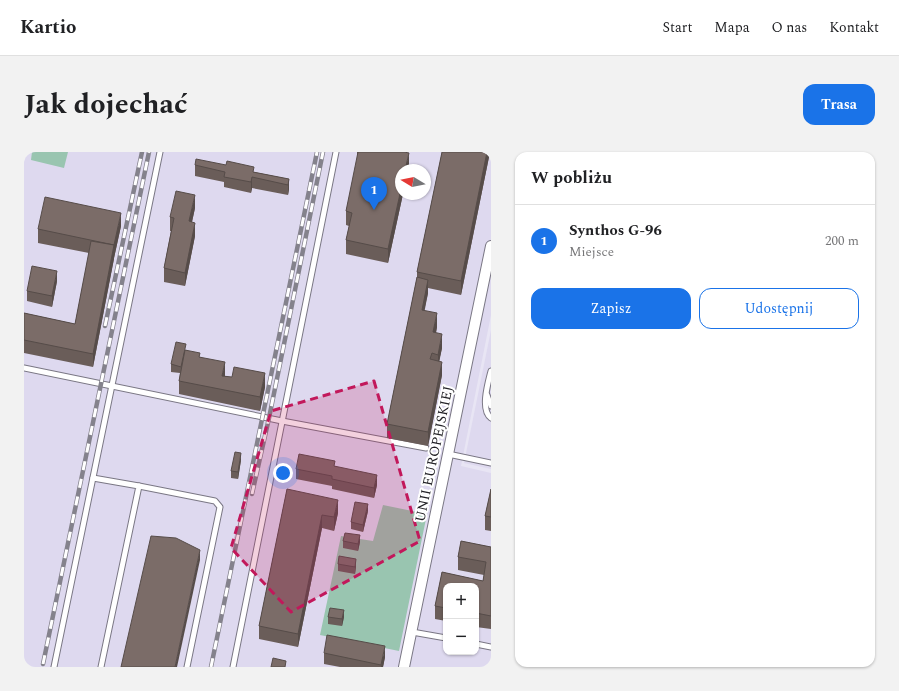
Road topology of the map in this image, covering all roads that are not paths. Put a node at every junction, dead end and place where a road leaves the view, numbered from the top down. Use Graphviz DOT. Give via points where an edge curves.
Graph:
graph roads {
  1 [pos="160,152"];
  2 [pos="336,152"];
  3 [pos="491,246"];
  4 [pos="489,271"];
  5 [pos="24,368"];
  6 [pos="491,371"];
  7 [pos="111,386"];
  8 [pos="486,393"];
  9 [pos="491,406"];
  10 [pos="491,418"];
  11 [pos="282,421"];
  12 [pos="426,448"];
  13 [pos="448,454"];
  14 [pos="491,463"];
  15 [pos="93,478"];
  16 [pos="139,486"];
  17 [pos="412,632"];
  18 [pos="443,637"];
  19 [pos="479,645"];
  20 [pos="491,647"];
  21 [pos="54,667"];
  22 [pos="101,667"];
  23 [pos="187,667"];
  24 [pos="233,667"];
  25 [pos="404,667"];
  1 -- 7 [label="lane"];
  2 -- 11 [label="lane"];
  3 -- 4 [label="street, UNII EUROPEJSKIEJ"];
  4 -- 13 [label="street, UNII EUROPEJSKIEJ"];
  5 -- 7 [label="lane"];
  6 -- 8 [label="lane"];
  7 -- 11 [label="lane"];
  7 -- 15 [label="lane"];
  8 -- 9 [label="lane"];
  8 -- 10 [label="lane" via="485,406"];
  11 -- 12 [label="lane"];
  11 -- 24 [label="lane"];
  13 -- 14 [label="lane"];
  13 -- 17 [label="street, UNII EUROPEJSKIEJ"];
  15 -- 16 [label="lane"];
  15 -- 21 [label="lane"];
  16 -- 22 [label="lane"];
  16 -- 23 [label="lane" via="215,501 220,507"];
  17 -- 18 [label="lane"];
  17 -- 25 [label="street, UNII EUROPEJSKIEJ"];
  19 -- 20 [label="lane"];
}
